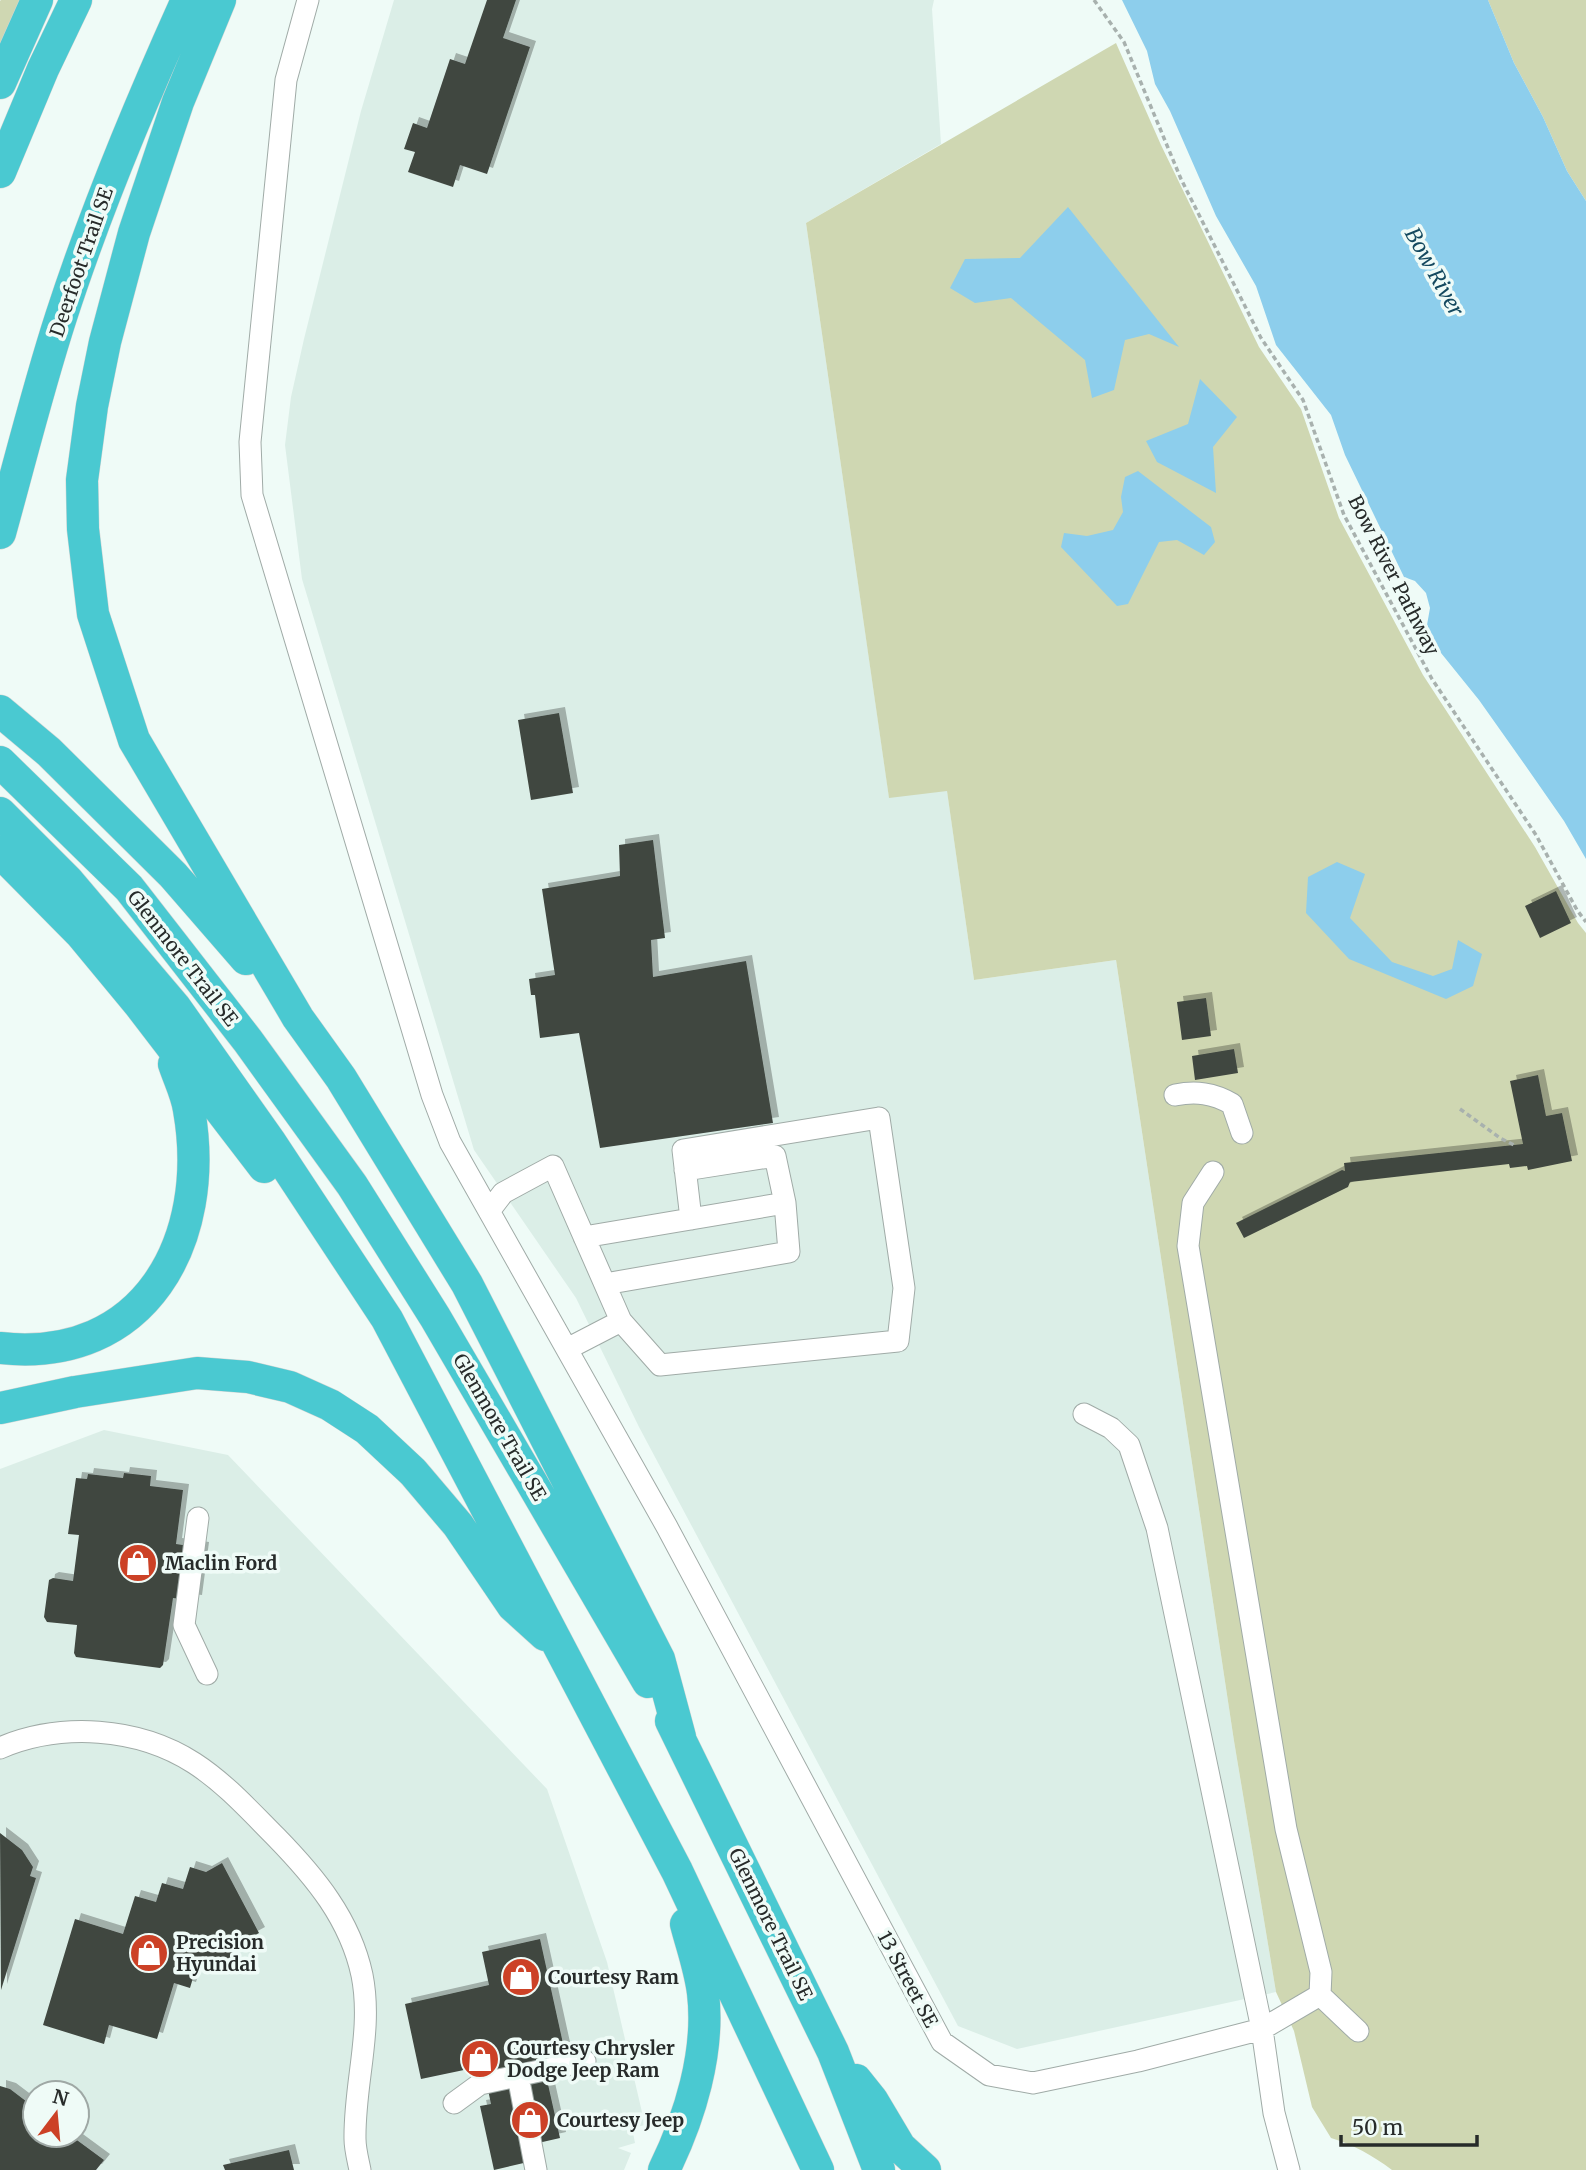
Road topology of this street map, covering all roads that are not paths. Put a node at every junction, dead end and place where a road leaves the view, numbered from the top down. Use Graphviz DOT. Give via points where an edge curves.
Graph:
graph roads {
  1 [pos="37,0"];
  2 [pos="76,0"];
  3 [pos="187,0"];
  4 [pos="220,0"];
  5 [pos="308,0"];
  6 [pos="0,83"];
  7 [pos="0,172"];
  8 [pos="0,533"];
  9 [pos="0,711"];
  10 [pos="0,762"];
  11 [pos="0,813"];
  12 [pos="0,852"];
  13 [pos="298,1018"];
  14 [pos="167,1043"];
  15 [pos="1175,1095"];
  16 [pos="1242,1133"];
  17 [pos="685,1170"];
  18 [pos="1213,1172"];
  19 [pos="785,1203"];
  20 [pos="490,1210"];
  21 [pos="691,1219"];
  22 [pos="584,1237"];
  23 [pos="605,1284"];
  24 [pos="387,1319"];
  25 [pos="621,1321"];
  26 [pos="0,1348"];
  27 [pos="567,1349"];
  28 [pos="0,1408"];
  29 [pos="1084,1414"];
  30 [pos="198,1518"];
  31 [pos="560,1648"];
  32 [pos="207,1674"];
  33 [pos="680,1737"];
  34 [pos="0,1748"];
  35 [pos="677,1871"];
  36 [pos="1320,1995"];
  37 [pos="1262,2029"];
  38 [pos="1357,2031"];
  39 [pos="832,2052"];
  40 [pos="585,2061"];
  41 [pos="518,2076"];
  42 [pos="454,2103"];
  43 [pos="360,2170"];
  44 [pos="536,2170"];
  45 [pos="664,2170"];
  46 [pos="818,2170"];
  47 [pos="879,2170"];
  48 [pos="925,2170"];
  49 [pos="1289,2170"];
  1 -- 6 [label="highway"];
  2 -- 7 [label="highway"];
  3 -- 8 [label="highway, Deerfoot Trail SE" via="116,162 82,254"];
  4 -- 13 [label="highway" via="178,102 111,318 87,441 83,529 93,614 134,740"];
  5 -- 20 [label="street, 13 Street SE" via="286,80 250,442 252,495 432,1095 450,1142"];
  9 -- 13 [label="highway" via="49,752 173,875"];
  10 -- 33 [label="highway, Glenmore Trail SE" via="129,888 352,1185 435,1317"];
  11 -- 24 [label="highway, Glenmore Trail SE" via="68,881 175,1007"];
  12 -- 14 [label="highway" via="81,934"];
  13 -- 33 [label="highway" via="341,1077 467,1284 659,1659"];
  14 -- 24 [label="highway" via="353,1292"];
  14 -- 26 [label="highway" via="189,1108 194,1147 189,1212 165,1272 135,1311 92,1337 50,1348"];
  15 -- 16 [label="street" via="1216,1095 1232,1104"];
  17 -- 19 [label="street" via="775,1156"];
  17 -- 21 [label="street"];
  17 -- 25 [label="street" via="683,1150 879,1118 904,1288 898,1341 660,1365"];
  18 -- 36 [label="street" via="1193,1203 1188,1247 1286,1829 1321,1972"];
  19 -- 21 [label="street"];
  19 -- 23 [label="street" via="789,1252"];
  20 -- 22 [label="street" via="503,1193 553,1166"];
  20 -- 27 [label="street, 13 Street SE"];
  21 -- 22 [label="street"];
  22 -- 23 [label="street"];
  23 -- 25 [label="street"];
  24 -- 31 [label="highway, Glenmore Trail SE"];
  25 -- 27 [label="street"];
  27 -- 37 [label="street, 13 Street SE" via="942,2042 989,2075 1033,2083"];
  28 -- 31 [label="highway" via="197,1373 290,1387 367,1429 413,1472 458,1525 513,1606"];
  29 -- 37 [label="street" via="1111,1428 1129,1446 1157,1528"];
  30 -- 32 [label="street" via="184,1625"];
  31 -- 35 [label="highway, Glenmore Trail SE"];
  33 -- 39 [label="highway, Glenmore Trail SE"];
  34 -- 43 [label="street" via="46,1734 78,1732 111,1733 167,1749 194,1762 225,1786 315,1879 346,1930 362,1974 366,2013 355,2142"];
  35 -- 45 [label="highway" via="705,2020 695,2090"];
  35 -- 46 [label="highway, Glenmore Trail SE"];
  36 -- 37 [label="street, 13 Street SE"];
  36 -- 38 [label="street"];
  37 -- 49 [label="street" via="1274,2113"];
  39 -- 47 [label="highway, Glenmore Trail SE"];
  39 -- 48 [label="highway" via="872,2100 900,2147"];
  40 -- 41 [label="street"];
  41 -- 42 [label="street" via="480,2084"];
  41 -- 44 [label="street"];
}
